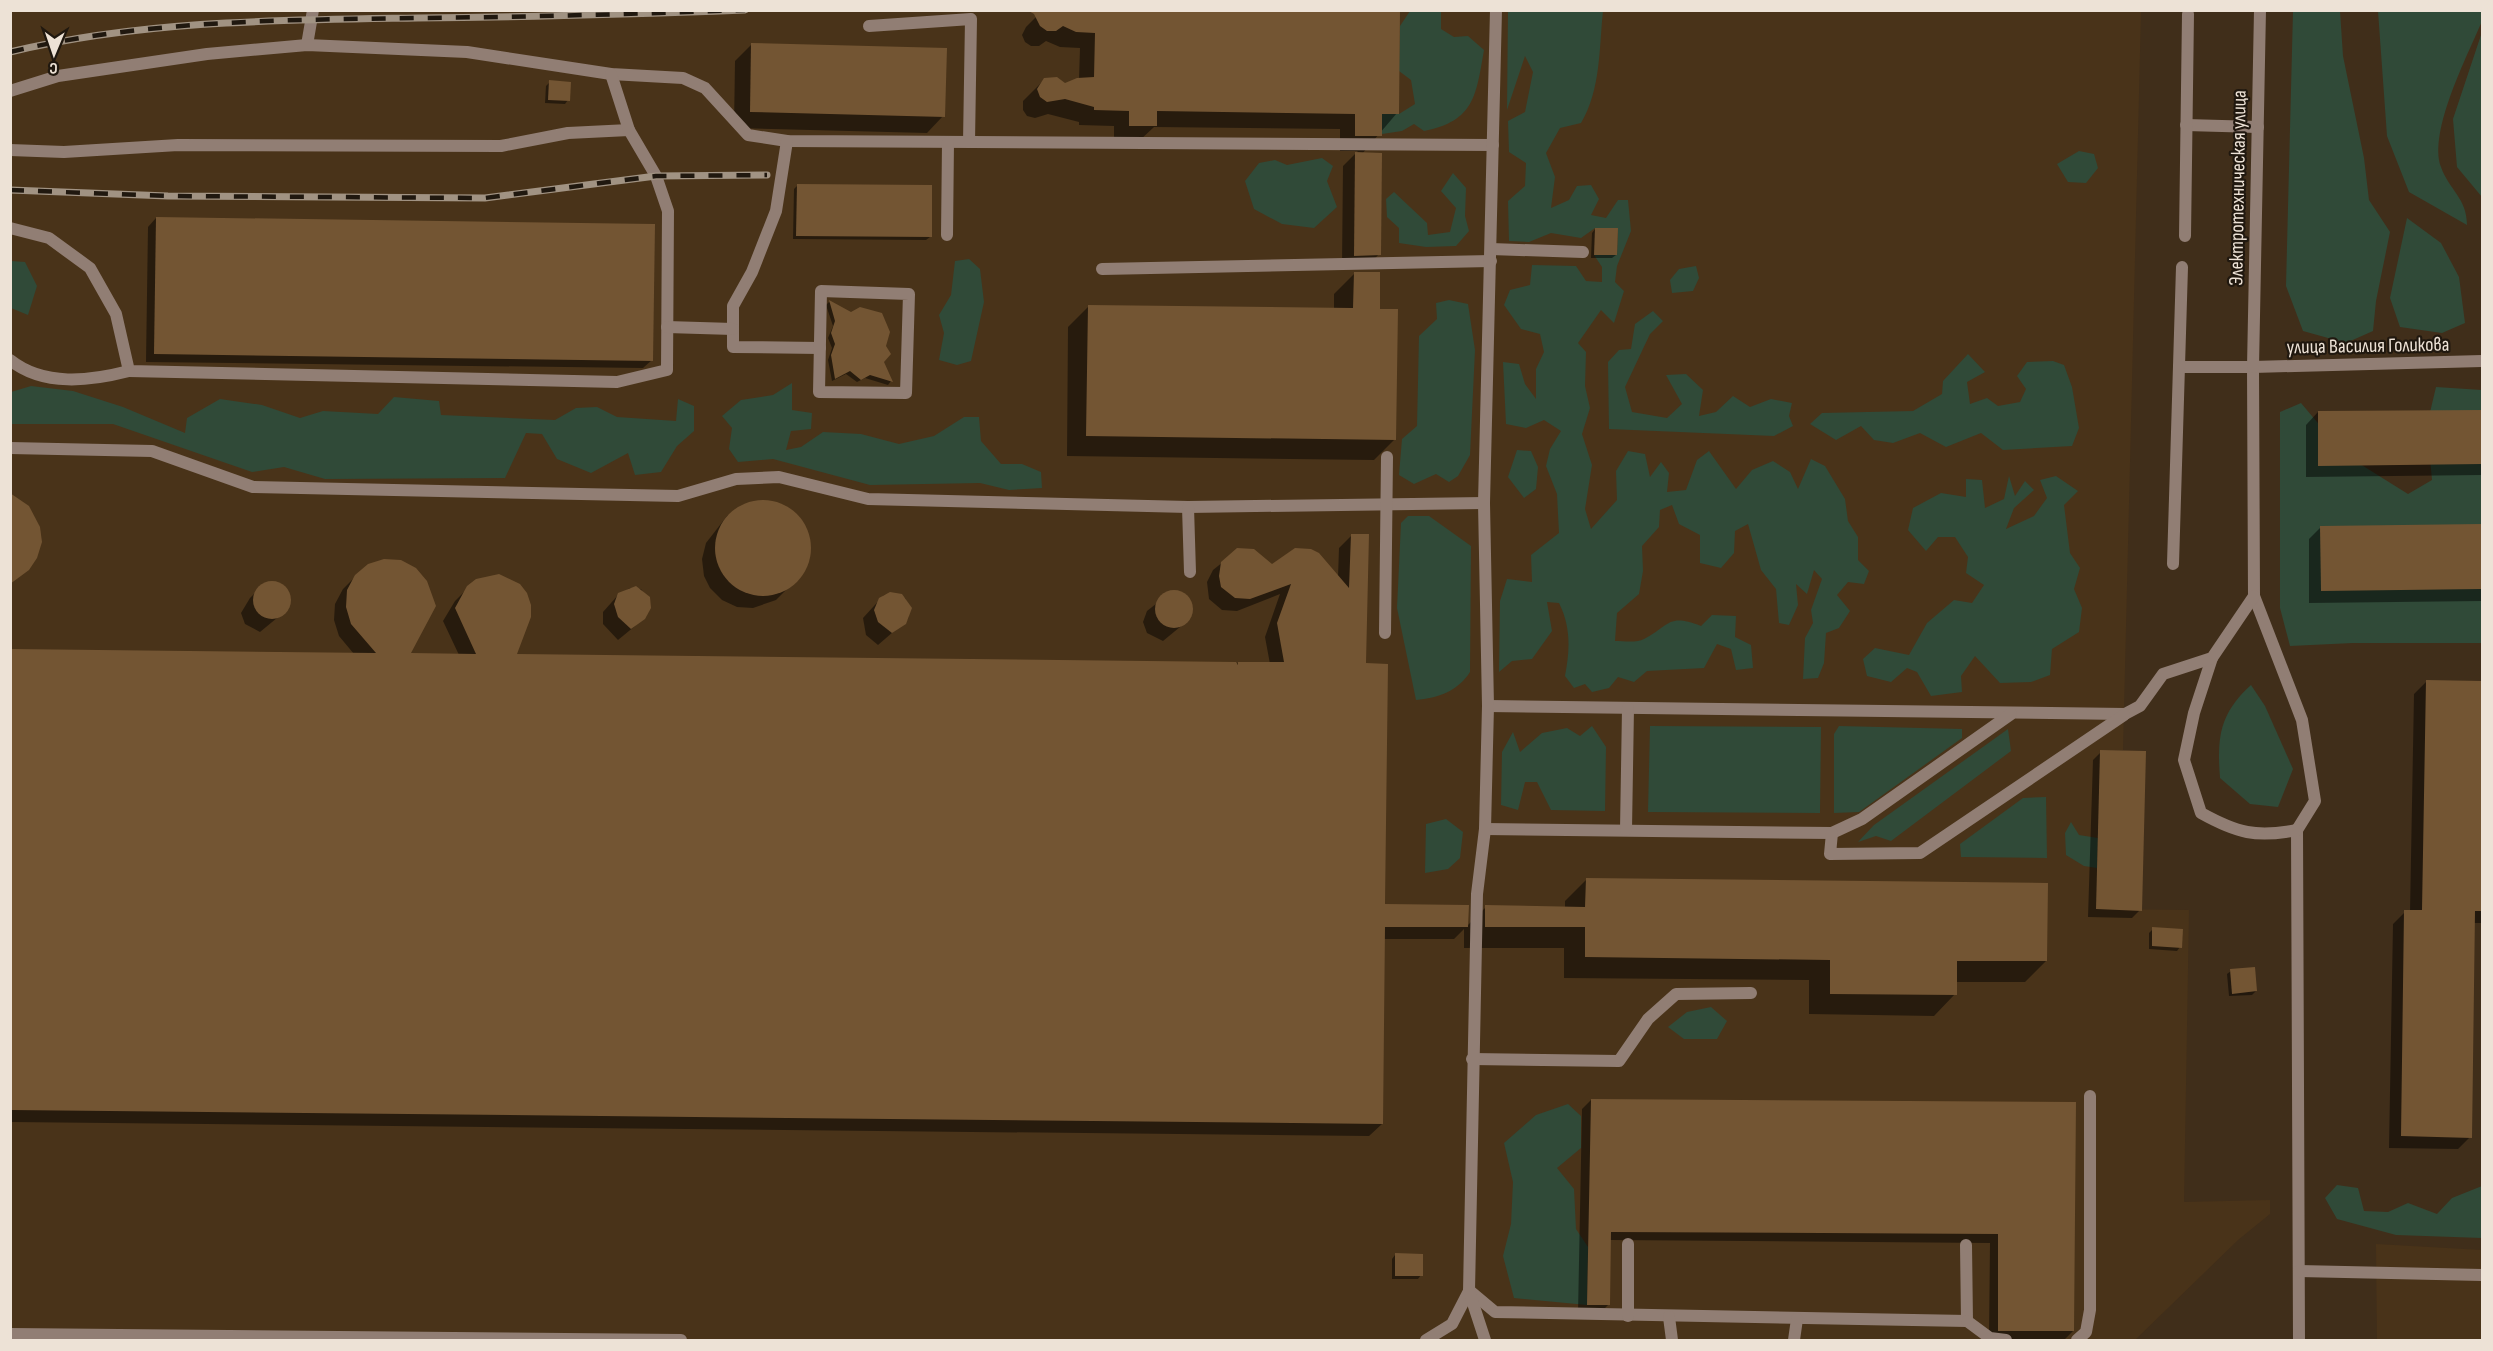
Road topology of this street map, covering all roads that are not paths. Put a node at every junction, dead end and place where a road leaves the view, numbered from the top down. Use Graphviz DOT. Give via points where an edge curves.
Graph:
graph roads {
  1 [pos="313,10"];
  2 [pos="1496,10"];
  3 [pos="2260,10"];
  4 [pos="2188,14"];
  5 [pos="869,26"];
  6 [pos="307,45"];
  7 [pos="611,74"];
  8 [pos="10,91"];
  9 [pos="2186,125"];
  10 [pos="2258,127"];
  11 [pos="629,130"];
  12 [pos="787,141"];
  13 [pos="948,142"];
  14 [pos="969,142"];
  15 [pos="1493,145"];
  16 [pos="10,150"];
  17 [pos="10,228"];
  18 [pos="947,235"];
  19 [pos="2185,236"];
  20 [pos="1582,252"];
  21 [pos="1491,255"];
  22 [pos="2182,267"];
  23 [pos="1102,269"];
  24 [pos="667,327"];
  25 [pos="733,329"];
  26 [pos="820,348"];
  27 [pos="10,360"];
  28 [pos="2482,362"];
  29 [pos="2179,367"];
  30 [pos="2253,367"];
  31 [pos="129,371"];
  32 [pos="10,448"];
  33 [pos="1386,457"];
  34 [pos="1484,503"];
  35 [pos="1384,504"];
  36 [pos="1188,507"];
  37 [pos="2173,564"];
  38 [pos="1190,572"];
  39 [pos="2254,596"];
  40 [pos="1385,633"];
  41 [pos="2212,658"];
  42 [pos="1488,706"];
  43 [pos="1628,708"];
  44 [pos="2011,714"];
  45 [pos="2125,714"];
  46 [pos="1485,829"];
  47 [pos="1626,830"];
  48 [pos="2297,830"];
  49 [pos="1832,833"];
  50 [pos="1750,993"];
  51 [pos="1472,1059"];
  52 [pos="2090,1096"];
  53 [pos="1628,1244"];
  54 [pos="1966,1245"];
  55 [pos="2300,1271"];
  56 [pos="2482,1275"];
  57 [pos="1469,1291"];
  58 [pos="1628,1316"];
  59 [pos="1669,1317"];
  60 [pos="1797,1319"];
  61 [pos="1967,1321"];
  62 [pos="10,1334"];
  63 [pos="104,1338"];
  64 [pos="450,1339"];
  65 [pos="681,1341"];
  66 [pos="1426,1341"];
  67 [pos="1485,1341"];
  68 [pos="1672,1341"];
  69 [pos="1794,1341"];
  70 [pos="2006,1341"];
  71 [pos="2078,1341"];
  72 [pos="2299,1341"];
  1 -- 6 [label="street"];
  2 -- 15 [label="street"];
  3 -- 10 [label="street, Электротехническая улица"];
  4 -- 9 [label="street"];
  5 -- 14 [label="street" via="971,19"];
  6 -- 7 [label="street" via="466,52"];
  6 -- 8 [label="street" via="207,54 69,74"];
  7 -- 11 [label="street"];
  7 -- 12 [label="street" via="683,78 705,87 748,135"];
  9 -- 10 [label="street"];
  9 -- 19 [label="street"];
  10 -- 30 [label="street, Электротехническая улица"];
  11 -- 16 [label="street" via="568,133 501,146 178,145 64,152"];
  11 -- 24 [label="street" via="656,176 668,212"];
  12 -- 13 [label="street"];
  12 -- 25 [label="street" via="776,211 752,272 733,306"];
  13 -- 14 [label="street"];
  13 -- 18 [label="street"];
  14 -- 15 [label="street"];
  15 -- 21 [label="street"];
  17 -- 31 [label="street" via="50,238 90,268 116,314"];
  20 -- 21 [label="street"];
  21 -- 23 [label="street"];
  21 -- 34 [label="street"];
  22 -- 29 [label="street"];
  24 -- 25 [label="street"];
  24 -- 31 [label="street" via="667,370 617,382"];
  25 -- 26 [label="street" via="733,347"];
  26 -- 26 [label="street" via="821,291 909,294 906,393 819,392"];
  27 -- 31 [label="street" via="26,372 64,379 100,378"];
  28 -- 30 [label="street, улица Василия Голикова"];
  29 -- 30 [label="street, улица Василия Голикова"];
  29 -- 37 [label="street"];
  30 -- 39 [label="street, Электротехническая улица"];
  32 -- 36 [label="street" via="152,452 253,488 678,496 736,478 779,477 868,499"];
  33 -- 35 [label="street"];
  34 -- 35 [label="street"];
  34 -- 42 [label="street"];
  35 -- 36 [label="street"];
  35 -- 40 [label="street"];
  36 -- 38 [label="street"];
  39 -- 41 [label="street"];
  39 -- 48 [label="street" via="2302,720 2315,801"];
  41 -- 45 [label="street" via="2163,674 2140,706"];
  41 -- 48 [label="street" via="2194,712 2184,760 2201,813 2227,828 2267,836"];
  42 -- 43 [label="street"];
  42 -- 46 [label="street"];
  43 -- 44 [label="street"];
  43 -- 47 [label="street"];
  44 -- 45 [label="street"];
  44 -- 49 [label="street" via="1862,819"];
  45 -- 49 [label="street" via="1920,853 1830,854"];
  46 -- 47 [label="street"];
  46 -- 51 [label="street" via="1477,894"];
  47 -- 49 [label="street"];
  48 -- 55 [label="street"];
  50 -- 51 [label="street" via="1676,994 1648,1019 1619,1061"];
  51 -- 57 [label="street"];
  52 -- 71 [label="street" via="2090,1310 2086,1332"];
  53 -- 58 [label="street"];
  54 -- 61 [label="street"];
  55 -- 56 [label="street"];
  55 -- 72 [label="street"];
  57 -- 58 [label="street" via="1496,1311"];
  57 -- 66 [label="street" via="1452,1324"];
  57 -- 67 [label="street"];
  58 -- 59 [label="street"];
  59 -- 60 [label="street"];
  59 -- 68 [label="street"];
  60 -- 61 [label="street"];
  60 -- 69 [label="street"];
  61 -- 70 [label="street" via="1990,1338"];
  62 -- 63 [label="street"];
  63 -- 64 [label="street"];
  64 -- 65 [label="street"];
}
